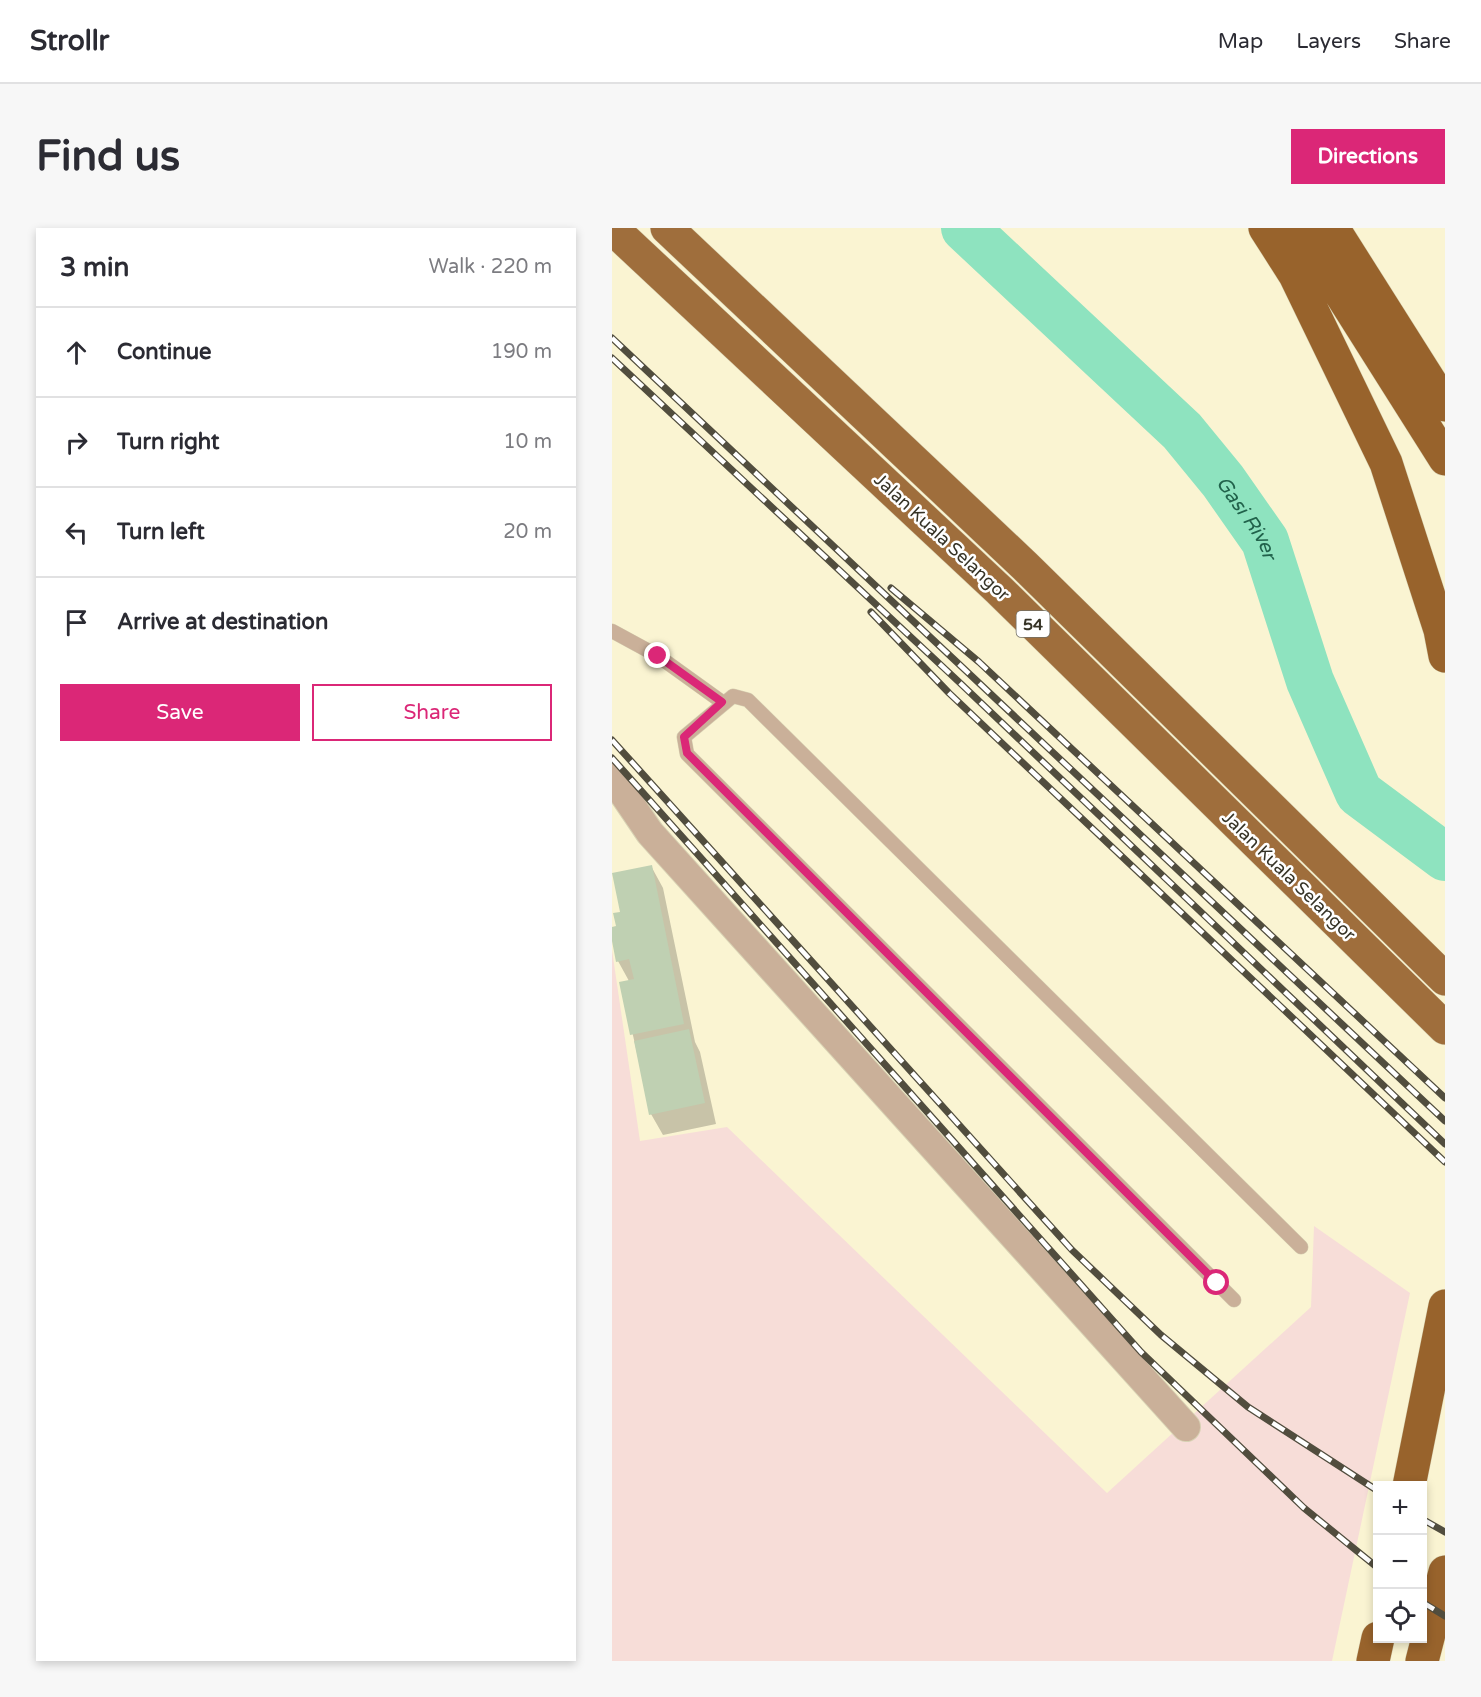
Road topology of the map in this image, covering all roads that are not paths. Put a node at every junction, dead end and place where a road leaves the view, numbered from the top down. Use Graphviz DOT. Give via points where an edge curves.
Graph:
graph roads {
  1 [pos="612,228"];
  2 [pos="667,228"];
  3 [pos="1265,228"];
  4 [pos="1299,228"];
  5 [pos="1333,228"];
  6 [pos="1445,405"];
  7 [pos="1445,459"];
  8 [pos="612,631"];
  9 [pos="1445,656"];
  10 [pos="722,702"];
  11 [pos="612,777"];
  12 [pos="1445,979"];
  13 [pos="1445,1028"];
  14 [pos="1301,1247"];
  15 [pos="1234,1300"];
  16 [pos="1445,1306"];
  17 [pos="1186,1426"];
  18 [pos="1410,1481"];
  19 [pos="1445,1572"];
  20 [pos="1376,1643"];
  21 [pos="1373,1661"];
  22 [pos="1422,1661"];
  1 -- 13 [label="highway, Jalan Kuala Selangor / 54" via="999,590"];
  2 -- 12 [label="highway, Jalan Kuala Selangor / 54" via="1025,566"];
  3 -- 9 [label="highway" via="1295,275 1386,463"];
  4 -- 7 [label="highway"];
  5 -- 6 [label="highway"];
  8 -- 10 [label="lane" via="658,656"];
  10 -- 14 [label="lane" via="734,696 748,700"];
  10 -- 15 [label="lane" via="684,737 687,753"];
  11 -- 17 [label="street" via="650,833"];
  16 -- 18 [label="highway"];
  19 -- 22 [label="highway"];
  20 -- 21 [label="highway"];
}
